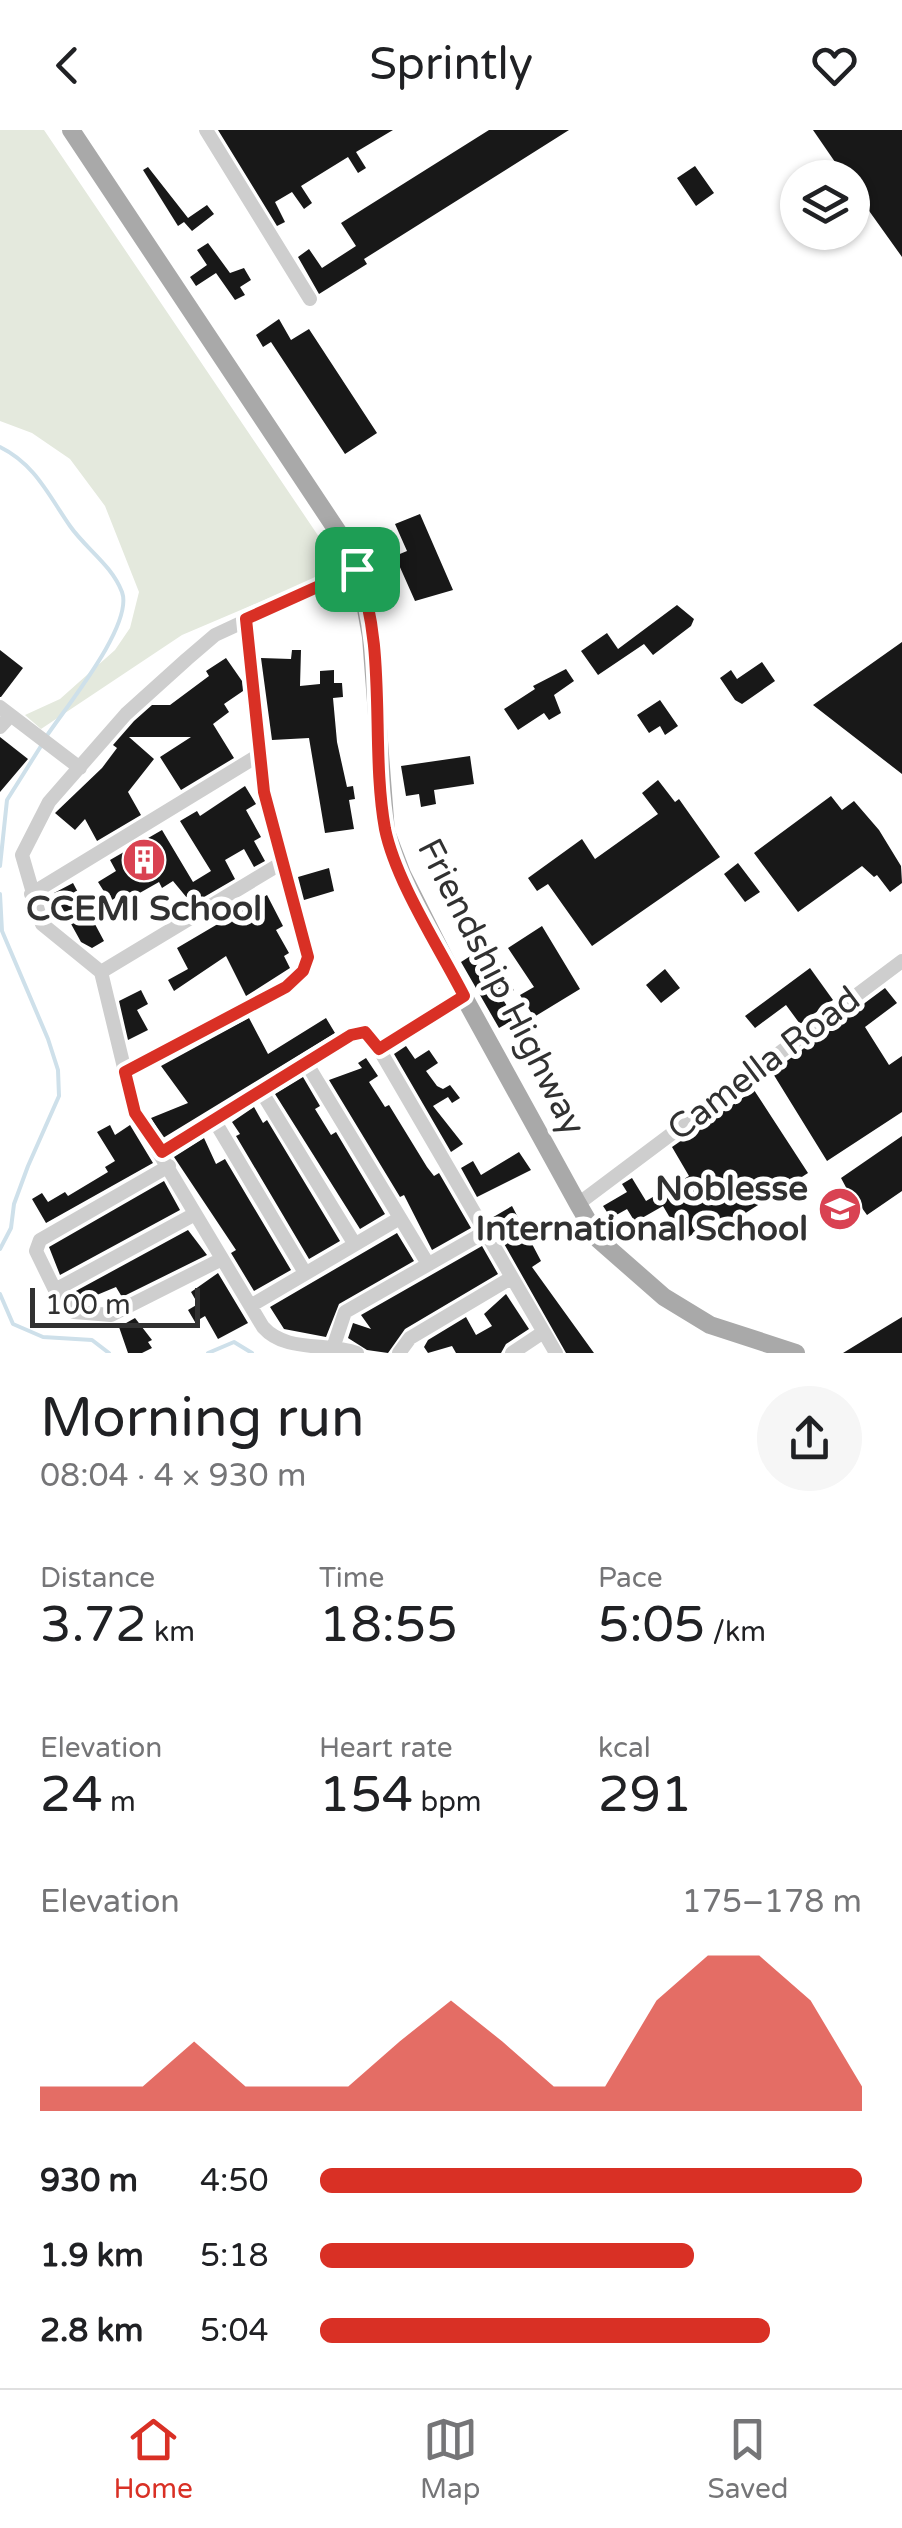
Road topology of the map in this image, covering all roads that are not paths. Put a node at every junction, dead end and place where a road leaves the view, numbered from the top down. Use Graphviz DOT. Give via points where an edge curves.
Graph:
graph roads {
  1 [pos="71,130"];
  2 [pos="206,130"];
  3 [pos="310,299"];
  4 [pos="357,569"];
  5 [pos="246,619"];
  6 [pos="3,717"];
  7 [pos="259,756"];
  8 [pos="80,768"];
  9 [pos="280,864"];
  10 [pos="31,894"];
  11 [pos="902,961"];
  12 [pos="101,972"];
  13 [pos="464,996"];
  14 [pos="379,1049"];
  15 [pos="307,1064"];
  16 [pos="125,1072"];
  17 [pos="260,1091"];
  18 [pos="214,1120"];
  19 [pos="162,1152"];
  20 [pos="170,1166"];
  21 [pos="578,1204"];
  22 [pos="196,1214"];
  23 [pos="400,1218"];
  24 [pos="485,1232"];
  25 [pos="354,1243"];
  26 [pos="222,1259"];
  27 [pos="428,1264"];
  28 [pos="304,1271"];
  29 [pos="511,1278"];
  30 [pos="55,1290"];
  31 [pos="252,1305"];
  32 [pos="542,1333"];
  33 [pos="334,1345"];
  34 [pos="357,1353"];
  35 [pos="399,1353"];
  36 [pos="512,1353"];
  37 [pos="556,1353"];
  38 [pos="796,1353"];
  1 -- 4 [label="main road, Friendship Highway" via="330,516"];
  2 -- 3 [label="street"];
  4 -- 5 [label="street"];
  4 -- 13 [label="main road, Friendship Highway" via="371,636 386,832"];
  5 -- 7 [label="street"];
  5 -- 8 [label="street" via="215,635 138,703"];
  6 -- 8 [label="street"];
  7 -- 9 [label="street"];
  7 -- 10 [label="street"];
  8 -- 10 [label="street" via="27,838 22,855"];
  9 -- 12 [label="street"];
  9 -- 16 [label="street" via="308,957 303,971 286,987"];
  10 -- 12 [label="street" via="42,924"];
  11 -- 21 [label="street, Camella Road"];
  12 -- 16 [label="street"];
  13 -- 14 [label="street"];
  13 -- 21 [label="main road, Friendship Highway"];
  14 -- 15 [label="street" via="365,1032"];
  14 -- 24 [label="street"];
  15 -- 17 [label="street"];
  15 -- 23 [label="street"];
  16 -- 19 [label="street" via="135,1113"];
  17 -- 18 [label="street"];
  17 -- 25 [label="street"];
  18 -- 19 [label="street"];
  18 -- 28 [label="street"];
  19 -- 20 [label="street"];
  20 -- 22 [label="street"];
  20 -- 30 [label="street" via="40,1240 38,1262"];
  21 -- 38 [label="main road, Friendship Highway" via="599,1240 664,1297 710,1325"];
  22 -- 26 [label="street"];
  22 -- 30 [label="street"];
  23 -- 25 [label="street"];
  23 -- 27 [label="street"];
  24 -- 27 [label="street"];
  24 -- 29 [label="street"];
  25 -- 28 [label="street"];
  26 -- 30 [label="street" via="111,1315 74,1312"];
  26 -- 31 [label="street"];
  27 -- 33 [label="street" via="346,1312"];
  28 -- 31 [label="street"];
  29 -- 32 [label="street"];
  29 -- 35 [label="street" via="410,1338"];
  31 -- 33 [label="street" via="274,1337"];
  32 -- 36 [label="street"];
  32 -- 37 [label="street"];
  33 -- 34 [label="street"];
}
